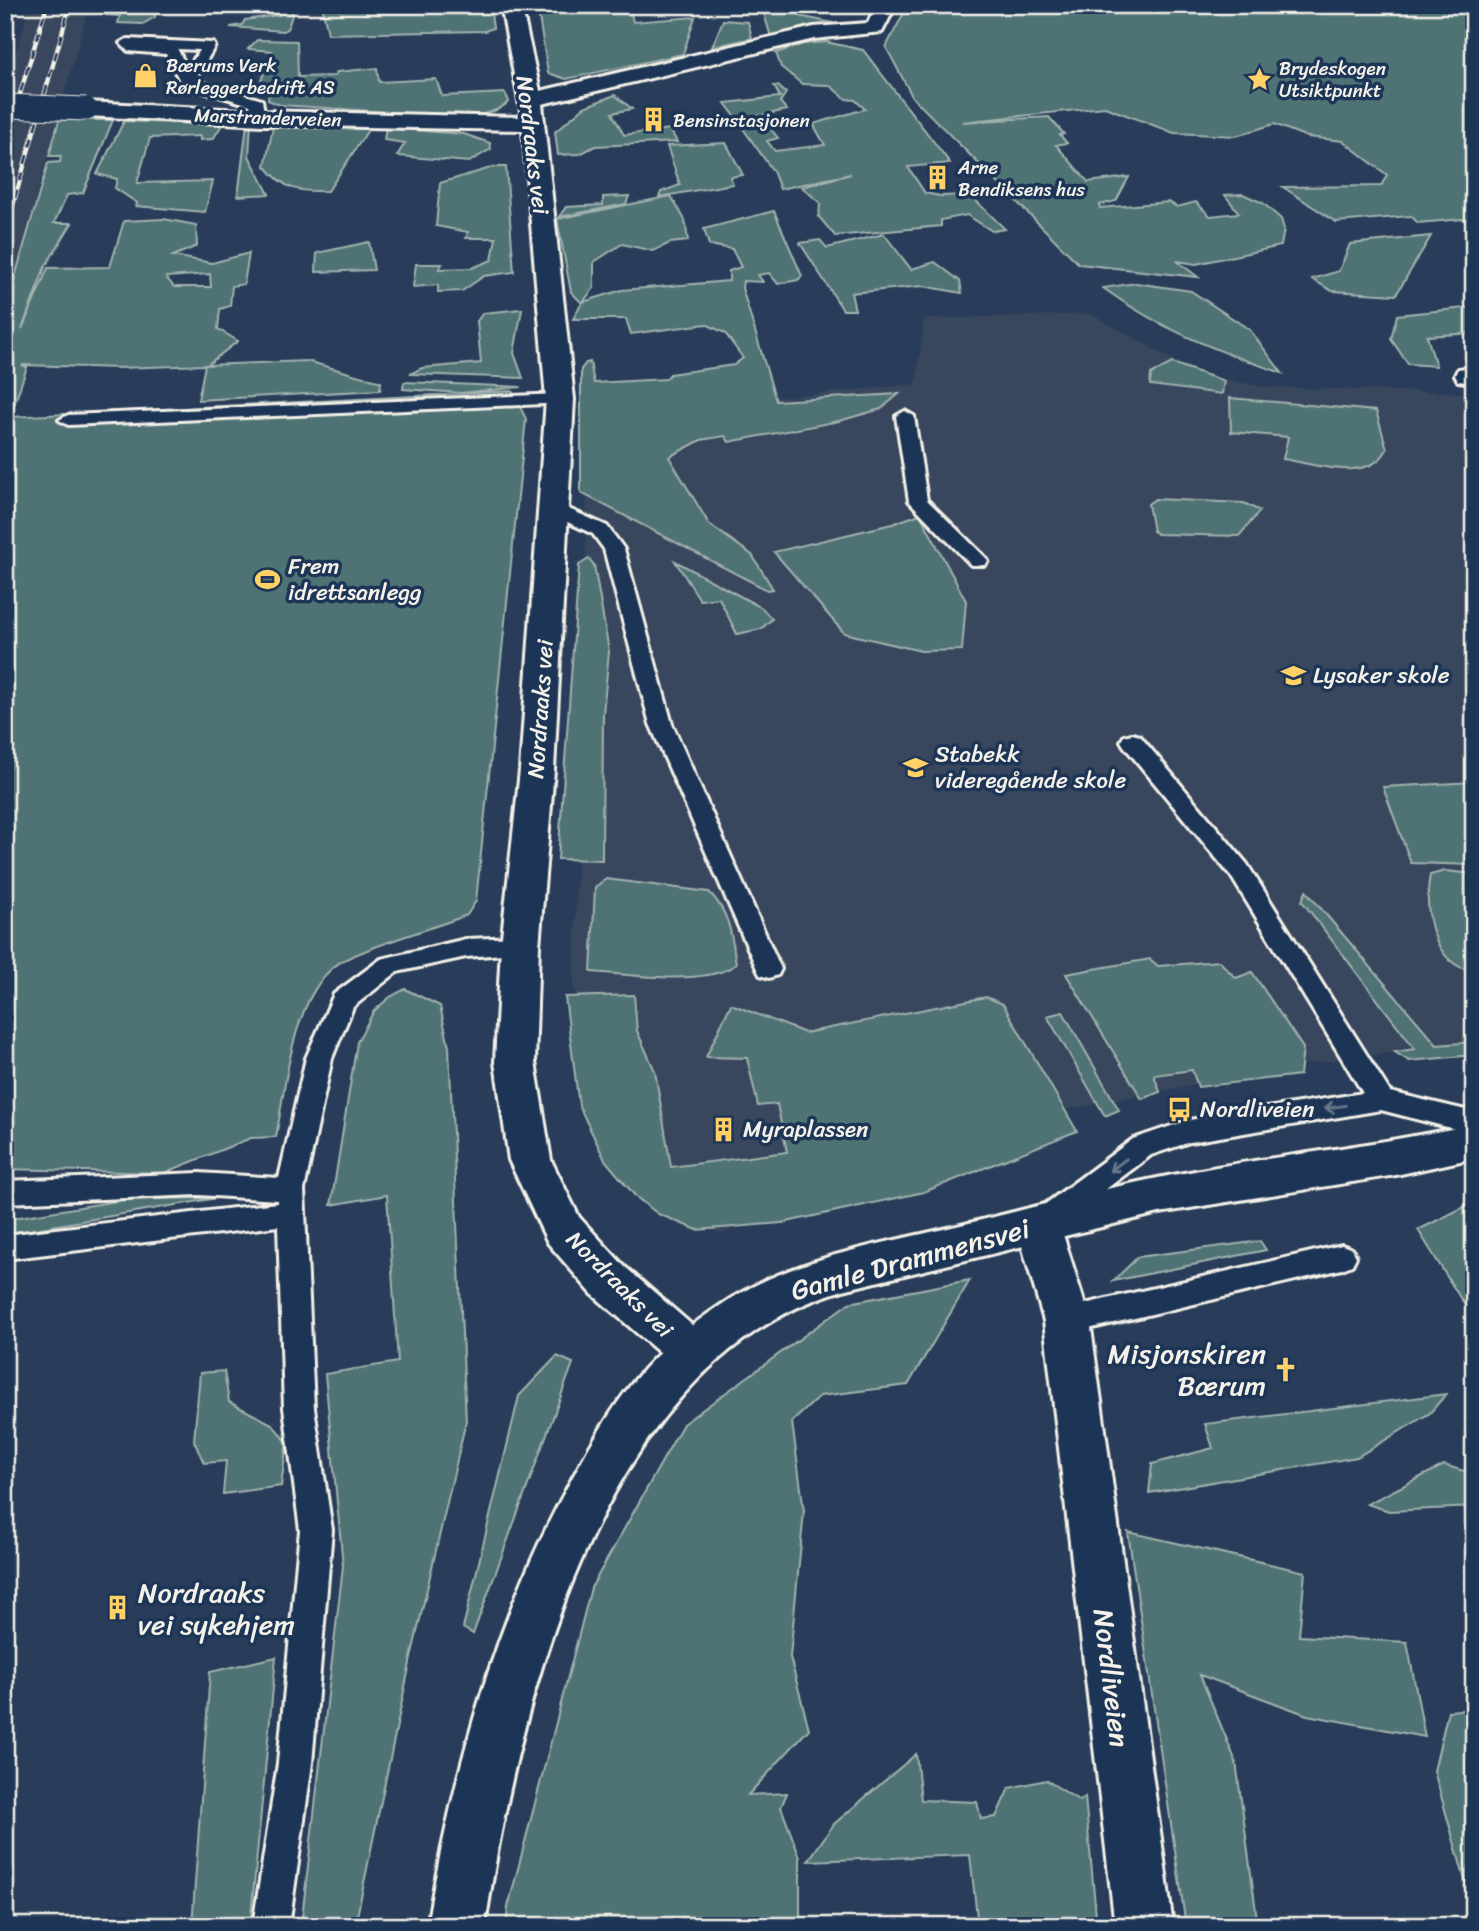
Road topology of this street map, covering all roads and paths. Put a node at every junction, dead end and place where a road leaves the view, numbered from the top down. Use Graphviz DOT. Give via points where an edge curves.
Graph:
graph roads {
  1 [pos="511,5"];
  2 [pos="886,5"];
  3 [pos="187,82"];
  4 [pos="5,106"];
  5 [pos="531,112"];
  6 [pos="258,118"];
  7 [pos="560,399"];
  8 [pos="905,416"];
  9 [pos="68,419"];
  10 [pos="553,508"];
  11 [pos="978,561"];
  12 [pos="1132,741"];
  13 [pos="520,946"];
  14 [pos="769,969"];
  15 [pos="1381,1100"];
  16 [pos="1474,1123"];
  17 [pos="1474,1141"];
  18 [pos="5,1192"];
  19 [pos="291,1202"];
  20 [pos="1038,1224"];
  21 [pos="5,1247"];
  22 [pos="1342,1257"];
  23 [pos="1067,1321"];
  24 [pos="692,1353"];
  25 [pos="271,1926"];
  26 [pos="456,1926"];
  27 [pos="1144,1926"];
  1 -- 5 [label="street, Nordraaks vei"];
  2 -- 5 [label="street, Marstranderveien" via="875,28 814,33"];
  3 -- 3 [label="lane" via="208,46 128,43 133,48 171,50"];
  3 -- 6 [label="lane" via="257,103"];
  4 -- 6 [label="street, Marstranderveien, bridge"];
  5 -- 6 [label="street, Marstranderveien"];
  5 -- 7 [label="street, Nordraaks vei"];
  7 -- 9 [label="lane"];
  7 -- 10 [label="street, Nordraaks vei"];
  8 -- 11 [label="lane" via="918,501"];
  10 -- 13 [label="street, Nordraaks vei" via="537,770"];
  10 -- 14 [label="lane" via="600,530 614,550 661,724"];
  12 -- 15 [label="lane" via="1240,870"];
  13 -- 19 [label="lane" via="466,948 390,965 343,1001 319,1058"];
  13 -- 24 [label="street, Nordraaks vei" via="515,1062 530,1160 564,1230 608,1280"];
  15 -- 16 [label="lane"];
  15 -- 20 [label="lane, one-way" via="1189,1130 1142,1147"];
  17 -- 20 [label="street, Gamle Drammensvei" via="1379,1161 1160,1195"];
  18 -- 19 [label="lane" via="199,1184"];
  19 -- 21 [label="lane"];
  19 -- 25 [label="lane" via="299,1408 316,1530 295,1763"];
  20 -- 23 [label="street, Nordliveien"];
  20 -- 24 [label="street, Gamle Drammensvei" via="789,1289 742,1315"];
  22 -- 23 [label="lane"];
  23 -- 27 [label="street, Nordliveien"];
  24 -- 26 [label="street, Gamle Drammensvei" via="651,1396 576,1517 528,1634 492,1749"];
}
